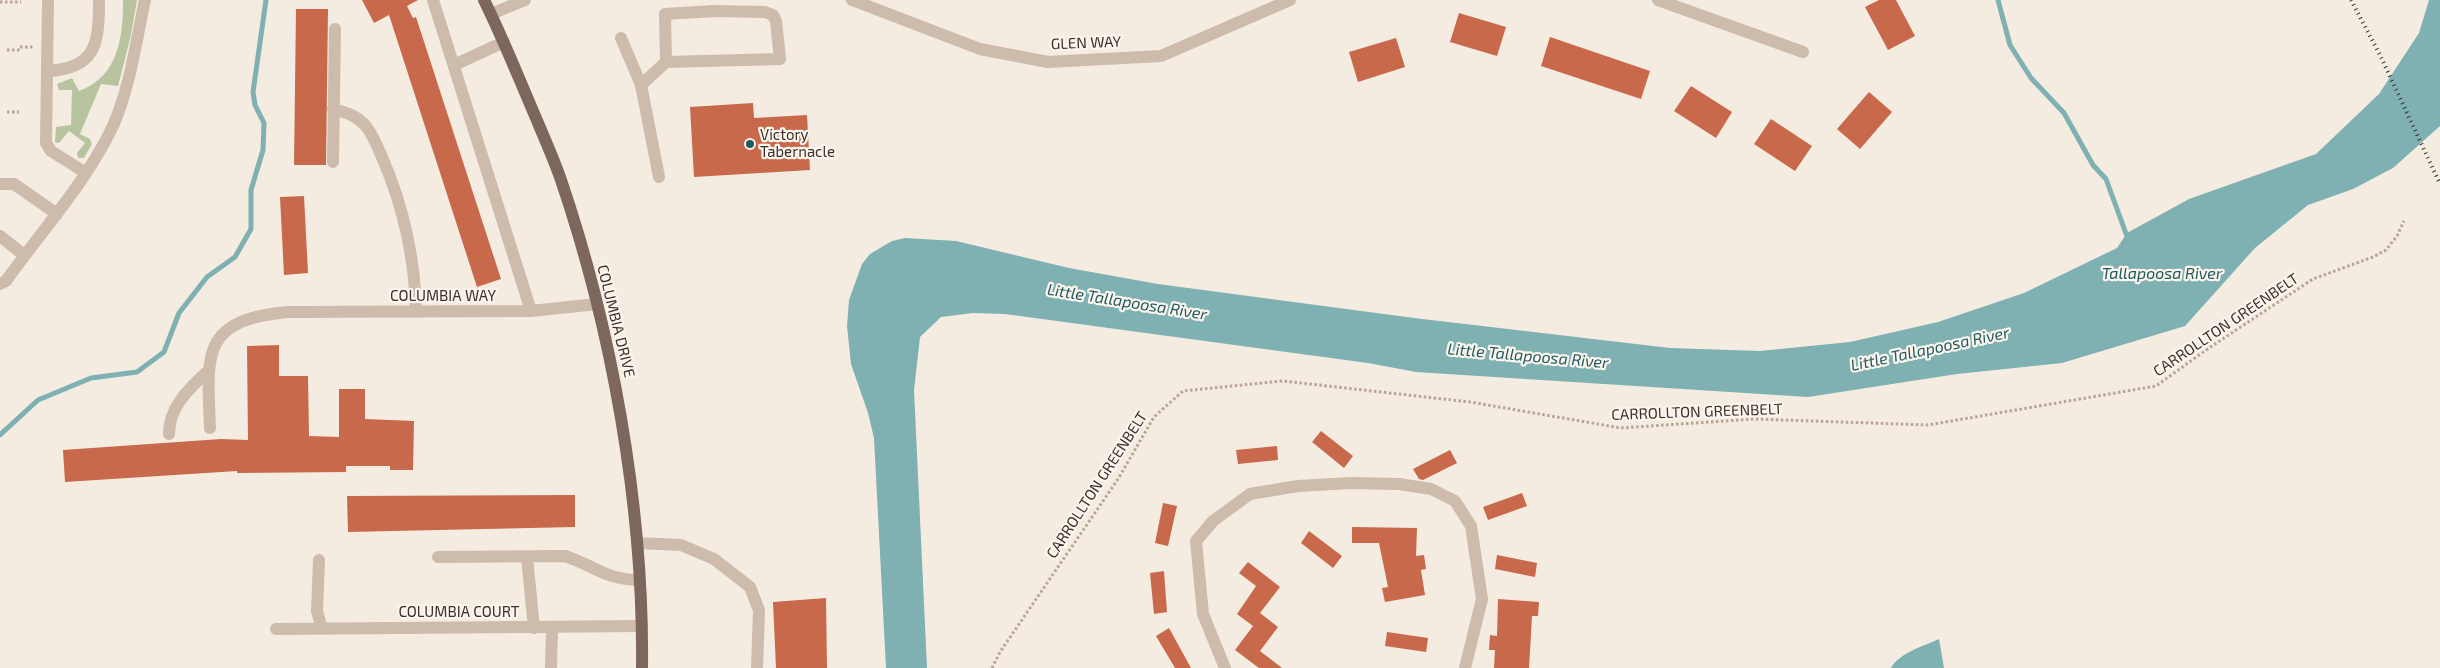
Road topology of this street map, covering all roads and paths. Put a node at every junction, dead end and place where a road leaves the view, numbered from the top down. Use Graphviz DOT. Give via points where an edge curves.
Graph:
graph roads {
  1 [pos="48,0"];
  2 [pos="99,0"];
  3 [pos="145,0"];
  4 [pos="433,0"];
  5 [pos="484,0"];
  6 [pos="524,0"];
  7 [pos="852,0"];
  8 [pos="1290,0"];
  9 [pos="1661,1"];
  10 [pos="0,2"];
  11 [pos="21,2"];
  12 [pos="714,6"];
  13 [pos="491,14"];
  14 [pos="335,29"];
  15 [pos="621,38"];
  16 [pos="504,42"];
  17 [pos="21,48"];
  18 [pos="7,50"];
  19 [pos="1803,52"];
  20 [pos="666,62"];
  21 [pos="454,65"];
  22 [pos="47,71"];
  23 [pos="641,85"];
  24 [pos="333,109"];
  25 [pos="7,112"];
  26 [pos="19,112"];
  27 [pos="333,162"];
  28 [pos="86,173"];
  29 [pos="659,178"];
  30 [pos="0,184"];
  31 [pos="57,214"];
  32 [pos="2404,221"];
  33 [pos="0,236"];
  34 [pos="24,255"];
  35 [pos="0,284"];
  36 [pos="597,304"];
  37 [pos="416,312"];
  38 [pos="531,312"];
  39 [pos="209,370"];
  40 [pos="210,428"];
  41 [pos="169,434"];
  42 [pos="637,543"];
  43 [pos="527,557"];
  44 [pos="438,558"];
  45 [pos="319,560"];
  46 [pos="640,580"];
  47 [pos="642,626"];
  48 [pos="534,628"];
  49 [pos="552,628"];
  50 [pos="276,629"];
  51 [pos="322,629"];
  52 [pos="551,668"];
  53 [pos="642,668"];
  54 [pos="757,668"];
  55 [pos="992,668"];
  56 [pos="1225,668"];
  57 [pos="1465,668"];
  1 -- 22 [label="street"];
  2 -- 22 [label="street" via="99,32 94,50 76,67"];
  3 -- 28 [label="street" via="126,87 113,126"];
  4 -- 21 [label="street"];
  5 -- 13 [label="main road, COLUMBIA DRIVE"];
  6 -- 13 [label="street"];
  7 -- 8 [label="street, GLEN WAY" via="980,49 1048,62 1161,56"];
  9 -- 19 [label="street"];
  10 -- 11 [label="path"];
  12 -- 20 [label="street" via="665,14"];
  12 -- 20 [label="street" via="772,15 776,22 780,59"];
  13 -- 16 [label="main road, COLUMBIA DRIVE"];
  14 -- 24 [label="street"];
  15 -- 23 [label="street"];
  16 -- 21 [label="street"];
  16 -- 36 [label="main road, COLUMBIA DRIVE" via="560,177"];
  17 -- 18 [label="path"];
  20 -- 23 [label="street"];
  21 -- 38 [label="street"];
  22 -- 28 [label="street" via="46,143 51,152"];
  23 -- 29 [label="street"];
  24 -- 27 [label="street"];
  24 -- 37 [label="street" via="350,113 365,124 393,183 407,226"];
  25 -- 26 [label="path"];
  28 -- 31 [label="street"];
  30 -- 31 [label="street" via="14,184"];
  31 -- 34 [label="street"];
  32 -- 55 [label="path, CARROLLTON GREENBELT" via="2386,250 2312,279 2156,386 1928,425 1754,419 1620,428 1470,402 1283,381 1184,391 1154,417 1118,479"];
  33 -- 34 [label="street"];
  34 -- 35 [label="street" via="6,281"];
  36 -- 38 [label="street, COLUMBIA WAY"];
  36 -- 42 [label="main road, COLUMBIA DRIVE" via="618,403"];
  37 -- 38 [label="street, COLUMBIA WAY"];
  37 -- 39 [label="street, COLUMBIA WAY" via="265,314 224,331 212,347"];
  39 -- 40 [label="street, COLUMBIA WAY"];
  39 -- 41 [label="street" via="186,391 174,410"];
  42 -- 46 [label="main road, COLUMBIA DRIVE"];
  42 -- 54 [label="street" via="681,545 714,559 750,587 759,610"];
  43 -- 44 [label="street"];
  43 -- 46 [label="street" via="565,556 609,577"];
  43 -- 48 [label="street"];
  45 -- 51 [label="street" via="318,611"];
  46 -- 47 [label="main road, COLUMBIA DRIVE"];
  47 -- 49 [label="street, COLUMBIA COURT"];
  47 -- 53 [label="main road, COLUMBIA DRIVE"];
  48 -- 49 [label="street, COLUMBIA COURT"];
  48 -- 51 [label="street, COLUMBIA COURT"];
  49 -- 52 [label="street"];
  50 -- 51 [label="street, COLUMBIA COURT"];
  56 -- 57 [label="street" via="1203,614 1196,541 1213,521 1250,494 1298,486 1351,483 1399,484 1432,489 1455,501 1471,526 1482,599"];
}
